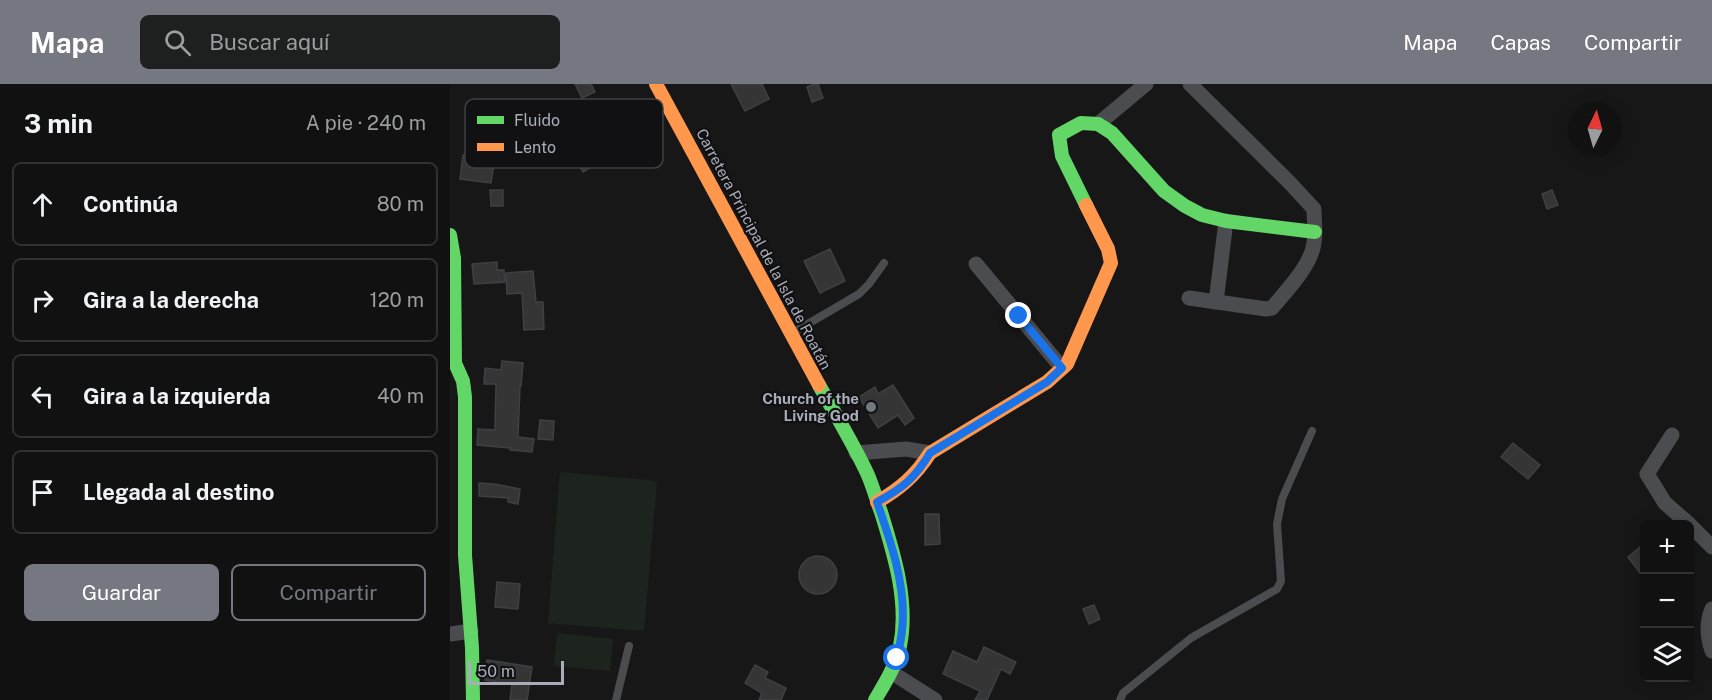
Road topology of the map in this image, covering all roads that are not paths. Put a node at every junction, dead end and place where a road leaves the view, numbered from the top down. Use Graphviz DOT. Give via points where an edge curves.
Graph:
graph roads {
  1 [pos="656,84"];
  2 [pos="1146,84"];
  3 [pos="1190,84"];
  4 [pos="1098,124"];
  5 [pos="1226,221"];
  6 [pos="1315,232"];
  7 [pos="450,235"];
  8 [pos="884,263"];
  9 [pos="976,264"];
  10 [pos="1189,298"];
  11 [pos="1216,302"];
  12 [pos="791,334"];
  13 [pos="452,361"];
  14 [pos="1062,368"];
  15 [pos="1312,431"];
  16 [pos="1672,435"];
  17 [pos="856,453"];
  18 [pos="930,453"];
  19 [pos="877,502"];
  20 [pos="1684,520"];
  21 [pos="1694,529"];
  22 [pos="1712,547"];
  23 [pos="1712,609"];
  24 [pos="471,630"];
  25 [pos="450,634"];
  26 [pos="629,646"];
  27 [pos="1712,651"];
  28 [pos="891,672"];
  29 [pos="472,700"];
  30 [pos="616,700"];
  31 [pos="875,700"];
  32 [pos="935,700"];
  33 [pos="1120,700"];
  1 -- 12 [label="street, Carretera Principal de la Isla de Roatán"];
  2 -- 4 [label="street"];
  3 -- 6 [label="street" via="1314,209"];
  4 -- 5 [label="street" via="1112,133 1164,191 1202,215"];
  4 -- 14 [label="street" via="1081,123 1059,135 1062,156 1111,262"];
  5 -- 6 [label="street"];
  5 -- 11 [label="street"];
  6 -- 11 [label="street" via="1314,245 1301,273 1272,308"];
  7 -- 13 [label="street" via="454,258"];
  8 -- 12 [label="lane" via="859,294"];
  9 -- 14 [label="street"];
  10 -- 11 [label="street"];
  12 -- 17 [label="street, Carretera Principal de la Isla de Roatán"];
  13 -- 24 [label="street" via="463,381 465,397 465,555"];
  14 -- 18 [label="street" via="1047,382"];
  15 -- 33 [label="lane" via="1282,499 1277,524 1281,581 1277,589 1191,638 1123,693"];
  16 -- 20 [label="street" via="1647,474 1665,503"];
  17 -- 18 [label="street" via="906,449"];
  17 -- 19 [label="street, Carretera Principal de la Isla de Roatán"];
  18 -- 19 [label="street" via="900,490"];
  19 -- 28 [label="street, Carretera Principal de la Isla de Roatán" via="900,586 902,629"];
  21 -- 22 [label="street"];
  23 -- 27 [label="street" via="1707,620"];
  24 -- 25 [label="street"];
  24 -- 29 [label="street"];
  26 -- 30 [label="lane"];
  28 -- 31 [label="street, Carretera Principal de la Isla de Roatán"];
  28 -- 32 [label="street"];
}
